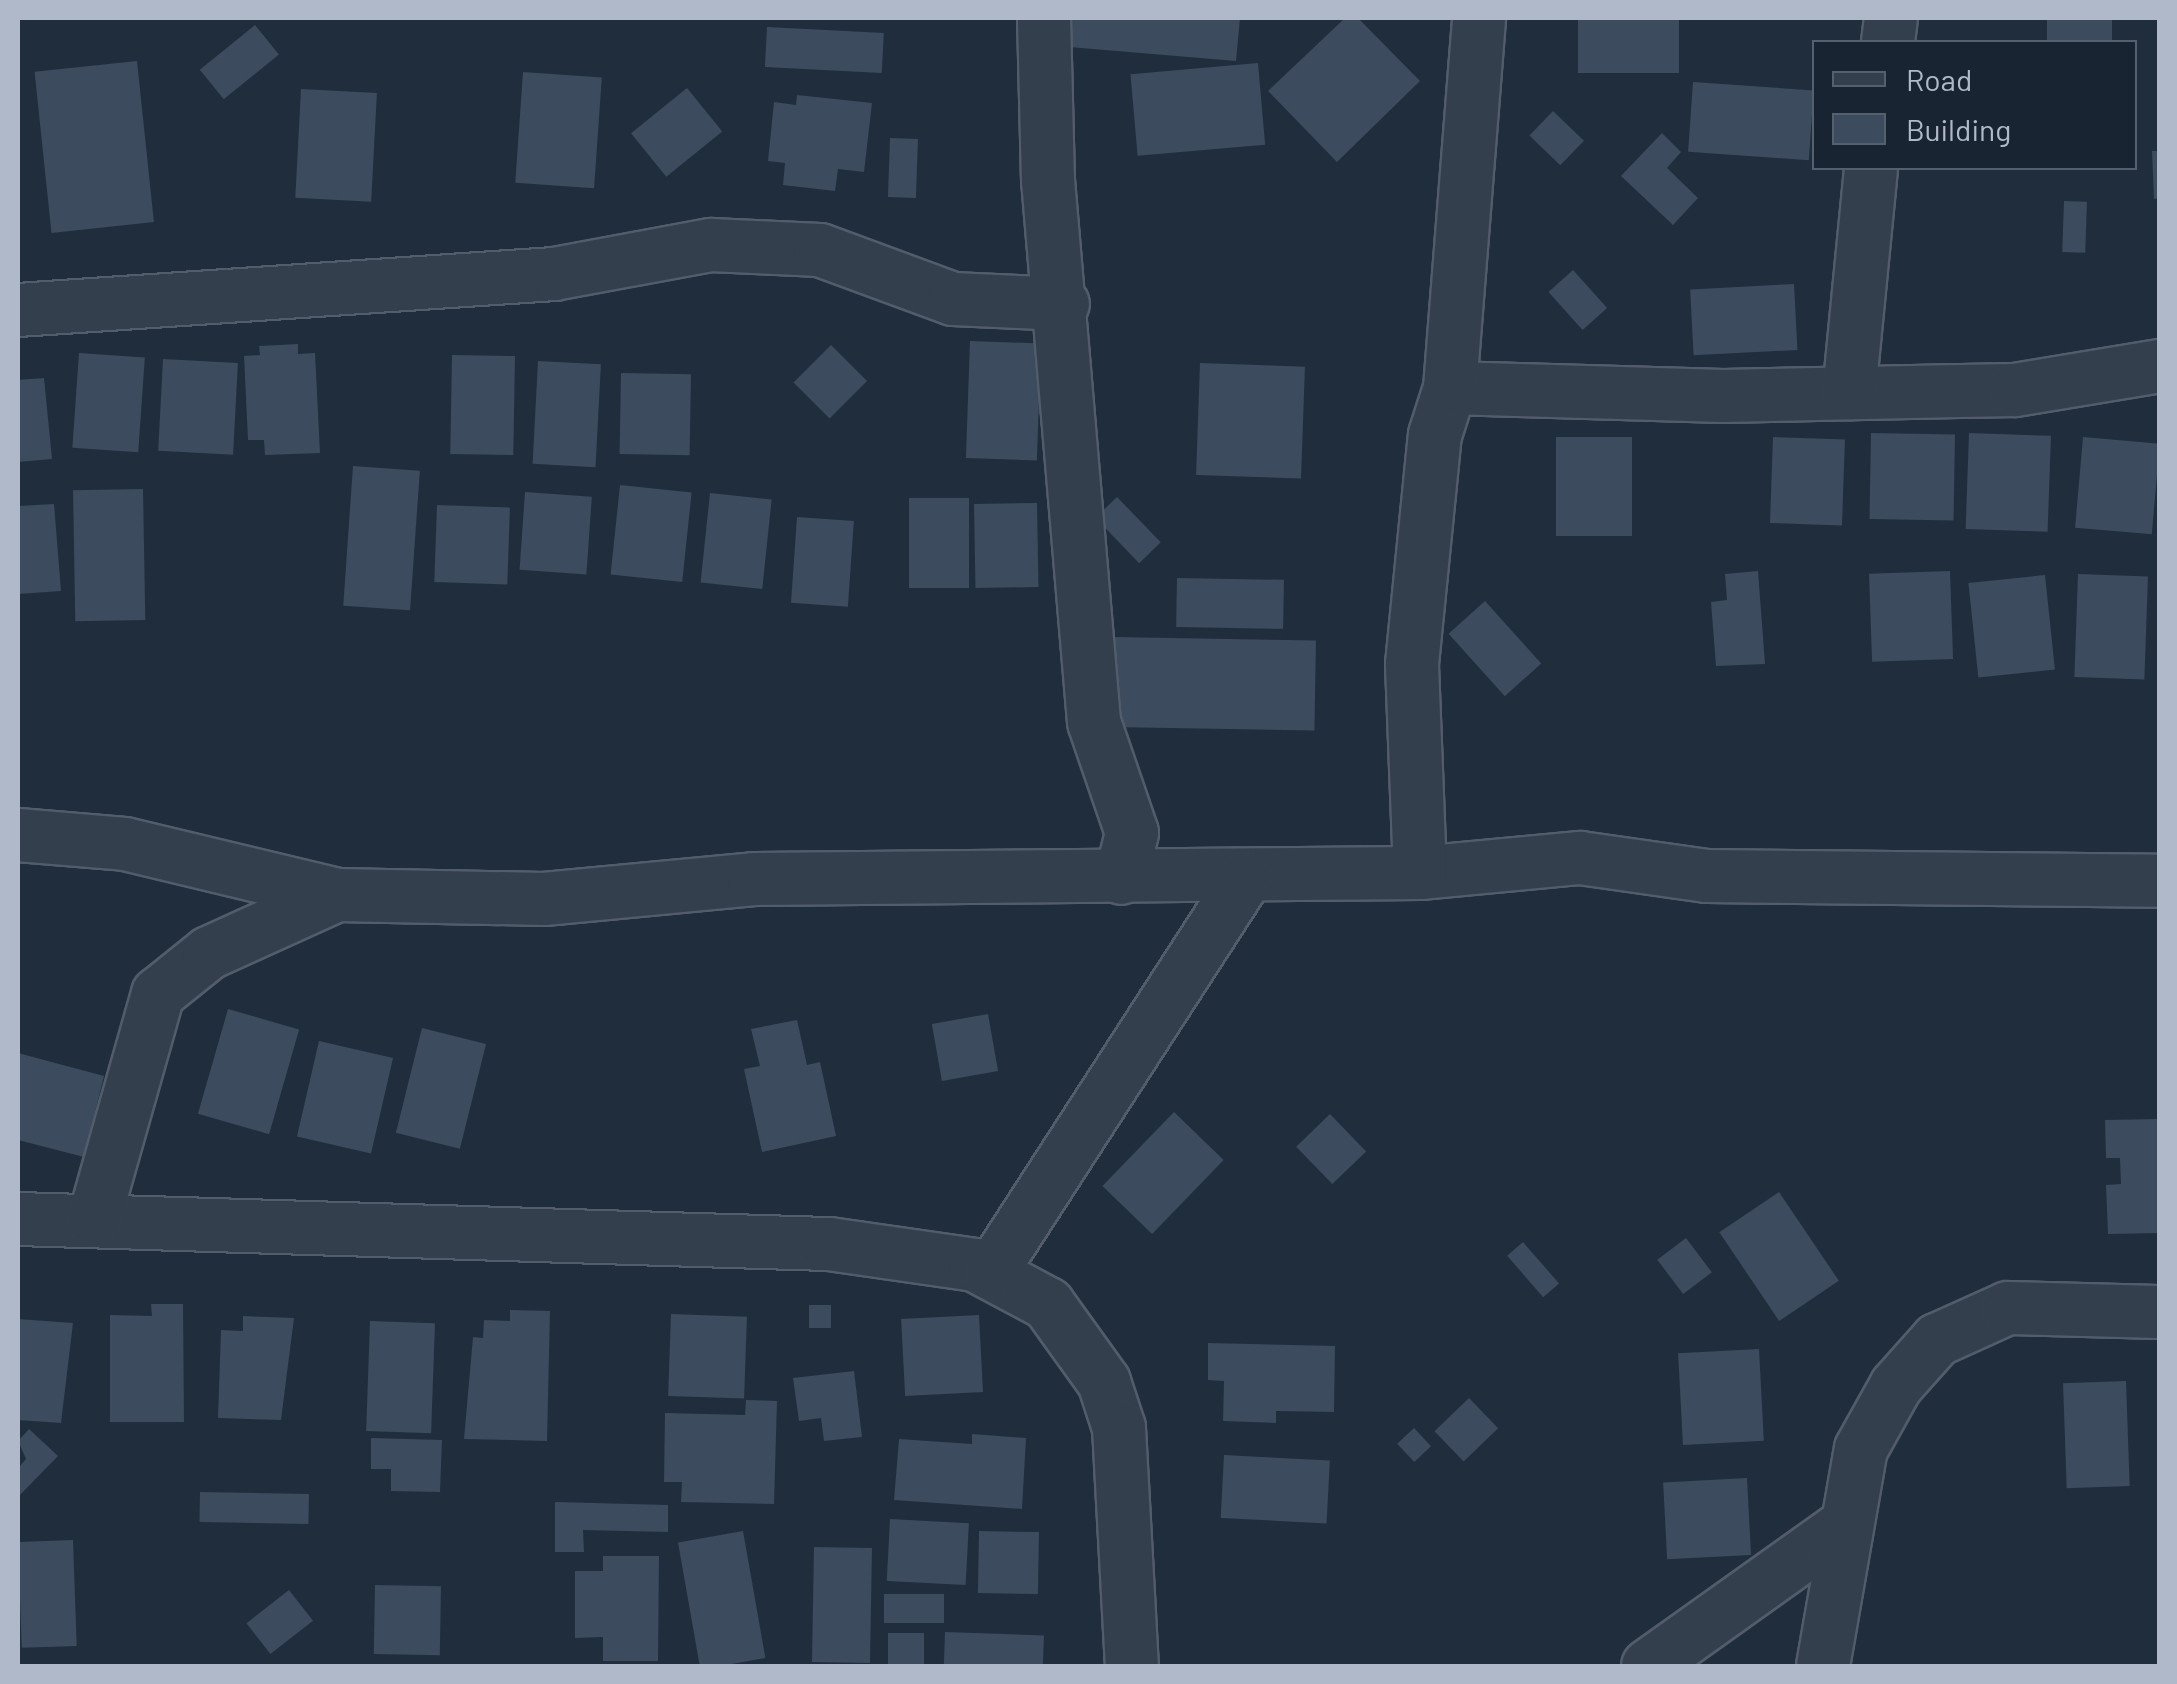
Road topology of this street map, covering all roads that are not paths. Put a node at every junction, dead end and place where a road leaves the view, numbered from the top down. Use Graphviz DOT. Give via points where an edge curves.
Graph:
graph roads {
  1 [pos="1044,18"];
  2 [pos="1480,18"];
  3 [pos="1871,170"];
  4 [pos="1063,304"];
  5 [pos="18,310"];
  6 [pos="2160,366"];
  7 [pos="1450,388"];
  8 [pos="1849,393"];
  9 [pos="18,834"];
  10 [pos="1420,873"];
  11 [pos="1121,878"];
  12 [pos="1246,878"];
  13 [pos="2160,881"];
  14 [pos="337,896"];
  15 [pos="18,1219"];
  16 [pos="94,1220"];
  17 [pos="991,1272"];
  18 [pos="2160,1312"];
  19 [pos="1846,1526"];
  20 [pos="1132,1666"];
  21 [pos="1648,1666"];
  22 [pos="1823,1666"];
  1 -- 4 [label="street" via="1048,180"];
  2 -- 7 [label="street"];
  3 -- 8 [label="street"];
  4 -- 5 [label="street" via="953,299 820,250 711,245 554,274"];
  4 -- 11 [label="street" via="1094,722 1132,833"];
  6 -- 8 [label="street" via="2015,390"];
  7 -- 8 [label="street"];
  7 -- 10 [label="street" via="1435,435 1412,664"];
  9 -- 14 [label="street" via="125,844"];
  10 -- 12 [label="street"];
  10 -- 13 [label="street" via="1580,858 1708,876"];
  11 -- 12 [label="street"];
  11 -- 14 [label="street" via="754,879 544,899"];
  12 -- 17 [label="street"];
  14 -- 16 [label="street" via="208,953 158,994"];
  15 -- 16 [label="street"];
  16 -- 17 [label="street" via="829,1244"];
  17 -- 20 [label="street" via="1048,1304 1104,1382 1119,1428"];
  18 -- 19 [label="street" via="2008,1308 1936,1340 1896,1386 1861,1449"];
  19 -- 21 [label="street"];
  19 -- 22 [label="street"];
}
